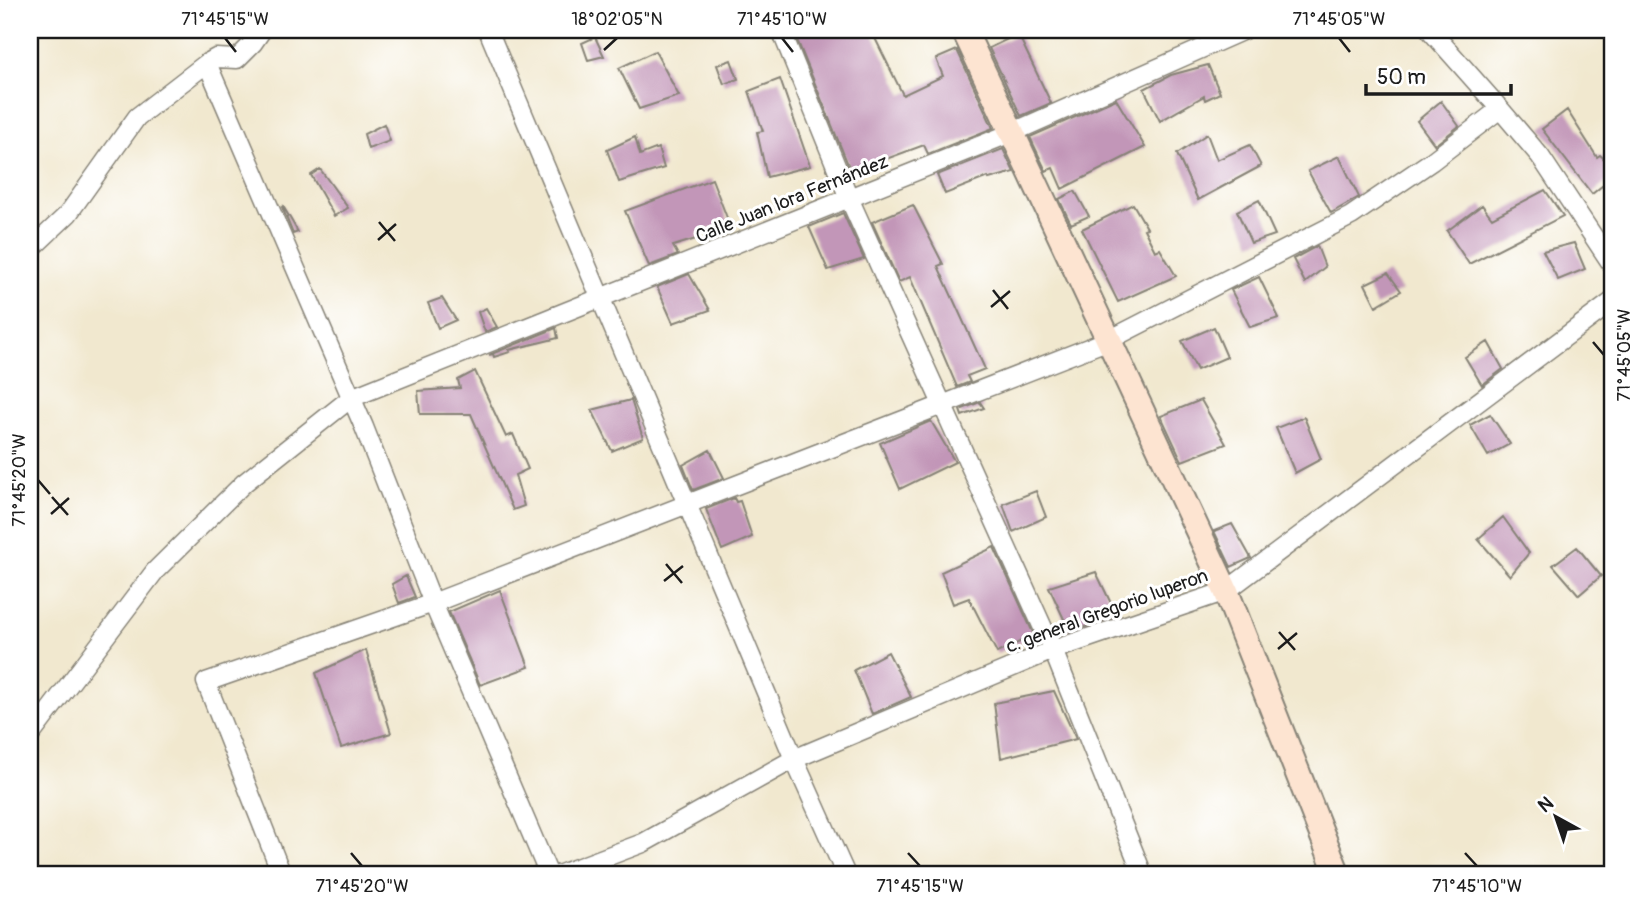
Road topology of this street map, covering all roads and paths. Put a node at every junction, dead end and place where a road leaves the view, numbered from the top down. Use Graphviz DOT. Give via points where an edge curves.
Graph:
graph roads {
  1 [pos="262,30"];
  2 [pos="488,30"];
  3 [pos="781,30"];
  4 [pos="964,30"];
  5 [pos="1244,30"];
  6 [pos="1430,30"];
  7 [pos="207,63"];
  8 [pos="1500,109"];
  9 [pos="1011,133"];
  10 [pos="849,198"];
  11 [pos="30,250"];
  12 [pos="1613,267"];
  13 [pos="1613,301"];
  14 [pos="1108,340"];
  15 [pos="351,398"];
  16 [pos="943,405"];
  17 [pos="687,506"];
  18 [pos="1226,591"];
  19 [pos="433,603"];
  20 [pos="1053,650"];
  21 [pos="30,736"];
  22 [pos="793,760"];
  23 [pos="282,875"];
  24 [pos="549,875"];
  25 [pos="558,875"];
  26 [pos="845,875"];
  27 [pos="1143,875"];
  28 [pos="1338,875"];
  1 -- 7 [label="street" via="237,59 216,58"];
  2 -- 17 [label="street"];
  3 -- 10 [label="street"];
  4 -- 9 [label="main road"];
  5 -- 9 [label="street, Calle Juan lora Fernández"];
  6 -- 8 [label="street"];
  7 -- 11 [label="street" via="136,117 68,214"];
  7 -- 15 [label="street"];
  8 -- 12 [label="street" via="1540,156"];
  8 -- 14 [label="street" via="1351,216"];
  9 -- 10 [label="street, Calle Juan lora Fernández"];
  9 -- 14 [label="main road"];
  10 -- 15 [label="street, Calle Juan lora Fernández"];
  10 -- 16 [label="street"];
  13 -- 18 [label="street, c. general Gregorio luperon"];
  14 -- 16 [label="street"];
  14 -- 18 [label="main road"];
  15 -- 19 [label="street"];
  15 -- 21 [label="street, Calle Juan lora Fernández" via="244,483 155,571"];
  16 -- 17 [label="street"];
  16 -- 20 [label="street"];
  17 -- 19 [label="street"];
  17 -- 22 [label="street"];
  18 -- 20 [label="street, c. general Gregorio luperon"];
  18 -- 28 [label="main road"];
  19 -- 23 [label="street" via="206,682"];
  19 -- 24 [label="street"];
  20 -- 22 [label="street, c. general Gregorio luperon"];
  20 -- 27 [label="street"];
  22 -- 25 [label="street, c. general Gregorio luperon" via="643,844"];
  22 -- 26 [label="street"];
}
